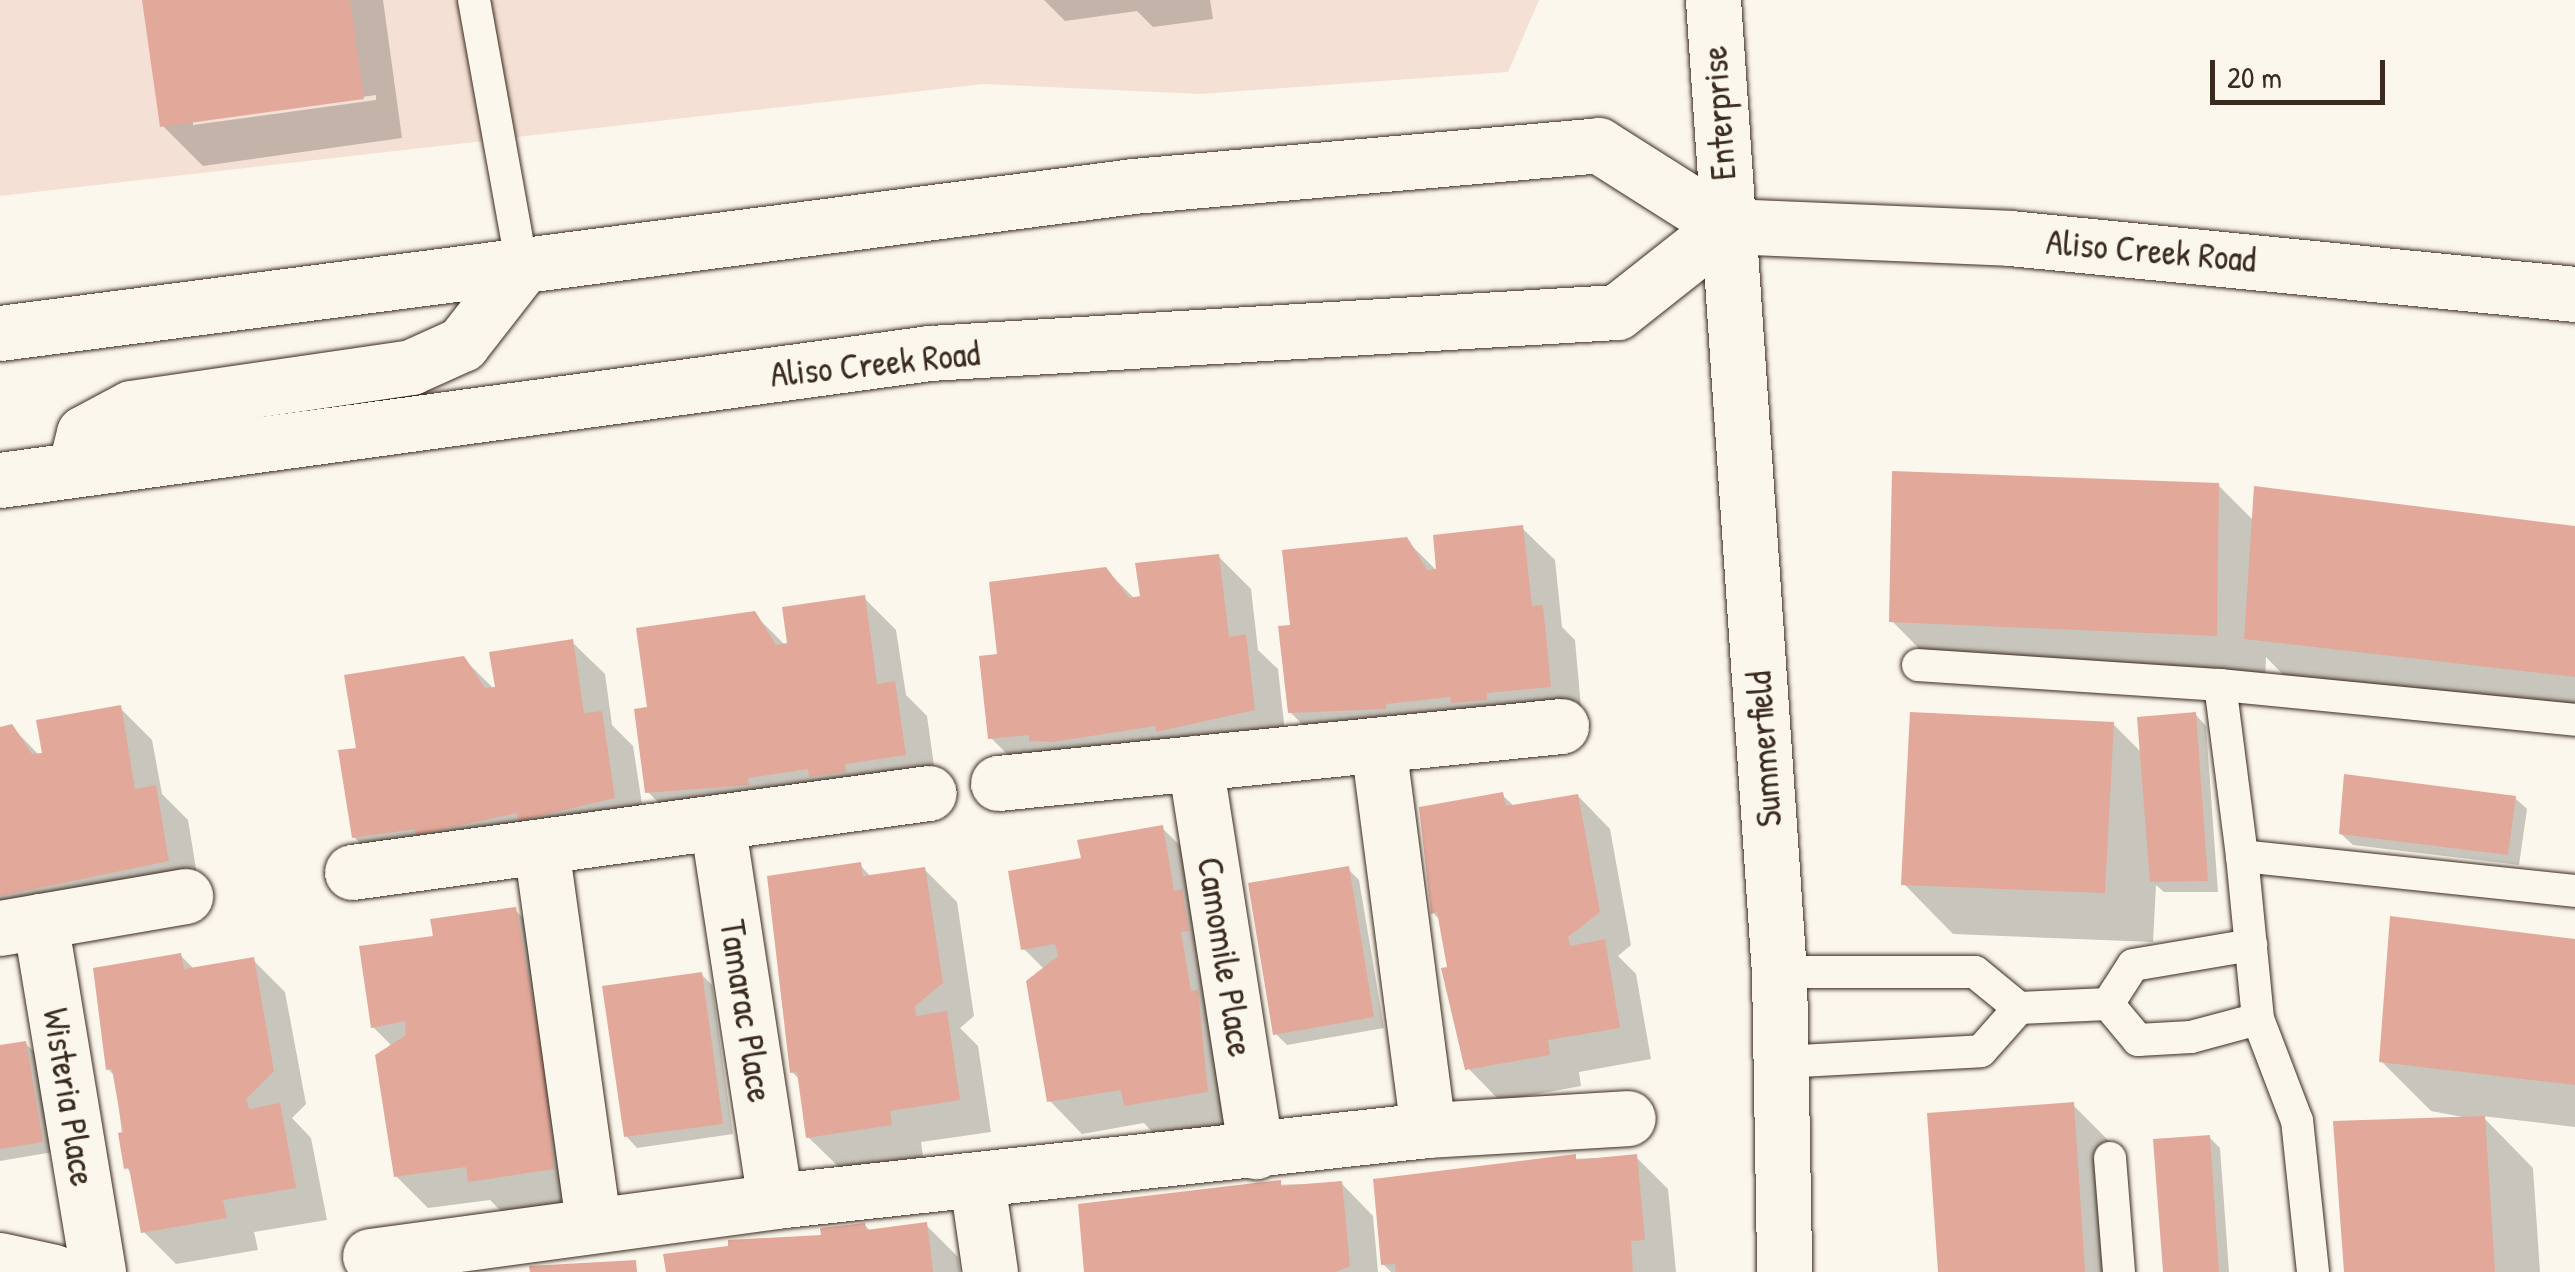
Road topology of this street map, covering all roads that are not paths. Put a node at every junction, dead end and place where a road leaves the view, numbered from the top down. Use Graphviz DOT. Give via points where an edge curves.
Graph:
graph roads {
  1 [pos="474,0"];
  2 [pos="1713,0"];
  3 [pos="1726,226"];
  4 [pos="522,266"];
  5 [pos="2575,294"];
  6 [pos="0,333"];
  7 [pos="75,469"];
  8 [pos="0,480"];
  9 [pos="1918,666"];
  10 [pos="2220,685"];
  11 [pos="2575,720"];
  12 [pos="1561,726"];
  13 [pos="1378,744"];
  14 [pos="1195,763"];
  15 [pos="998,783"];
  16 [pos="929,793"];
  17 [pos="716,822"];
  18 [pos="541,847"];
  19 [pos="2242,856"];
  20 [pos="352,872"];
  21 [pos="2575,890"];
  22 [pos="184,896"];
  23 [pos="20,925"];
  24 [pos="2251,946"];
  25 [pos="1779,972"];
  26 [pos="2108,1004"];
  27 [pos="2018,1008"];
  28 [pos="2258,1019"];
  29 [pos="1781,1062"];
  30 [pos="1628,1118"];
  31 [pos="1428,1130"];
  32 [pos="1256,1150"];
  33 [pos="2110,1158"];
  34 [pos="977,1182"];
  35 [pos="775,1201"];
  36 [pos="593,1224"];
  37 [pos="370,1256"];
  38 [pos="0,1260"];
  39 [pos="54,1272"];
  40 [pos="98,1272"];
  41 [pos="990,1272"];
  42 [pos="1784,1272"];
  43 [pos="2119,1272"];
  44 [pos="2313,1272"];
  1 -- 4 [label="lane"];
  2 -- 3 [label="street, Enterprise"];
  3 -- 4 [label="street" via="1598,144 1132,186"];
  3 -- 5 [label="street, Aliso Creek Road" via="2010,238"];
  3 -- 7 [label="street, Aliso Creek Road" via="1617,312 930,354"];
  3 -- 25 [label="street, Summerfield"];
  4 -- 6 [label="street"];
  4 -- 7 [label="street" via="462,344 411,367 130,408 84,433"];
  7 -- 8 [label="street, Aliso Creek Road"];
  9 -- 10 [label="lane"];
  10 -- 11 [label="lane"];
  10 -- 19 [label="lane"];
  12 -- 13 [label="street"];
  13 -- 14 [label="street"];
  13 -- 31 [label="street"];
  14 -- 15 [label="street"];
  14 -- 32 [label="street, Camomile Place"];
  16 -- 17 [label="street"];
  17 -- 18 [label="street"];
  17 -- 35 [label="street, Tamarac Place"];
  18 -- 20 [label="street"];
  18 -- 36 [label="street"];
  19 -- 21 [label="lane"];
  19 -- 24 [label="lane"];
  22 -- 23 [label="street, Wisteria Place"];
  23 -- 40 [label="street, Wisteria Place"];
  24 -- 26 [label="lane" via="2133,965"];
  24 -- 28 [label="lane"];
  25 -- 27 [label="lane" via="1974,972"];
  25 -- 29 [label="street, Summerfield"];
  26 -- 27 [label="lane"];
  26 -- 28 [label="lane" via="2138,1040 2191,1037"];
  27 -- 29 [label="lane" via="1981,1051"];
  28 -- 44 [label="lane" via="2297,1121"];
  29 -- 42 [label="street, Summerfield"];
  30 -- 31 [label="street"];
  31 -- 32 [label="street"];
  32 -- 34 [label="street"];
  33 -- 43 [label="lane"];
  34 -- 35 [label="street"];
  34 -- 41 [label="street"];
  35 -- 36 [label="street"];
  36 -- 37 [label="street"];
  38 -- 39 [label="street"];
}
